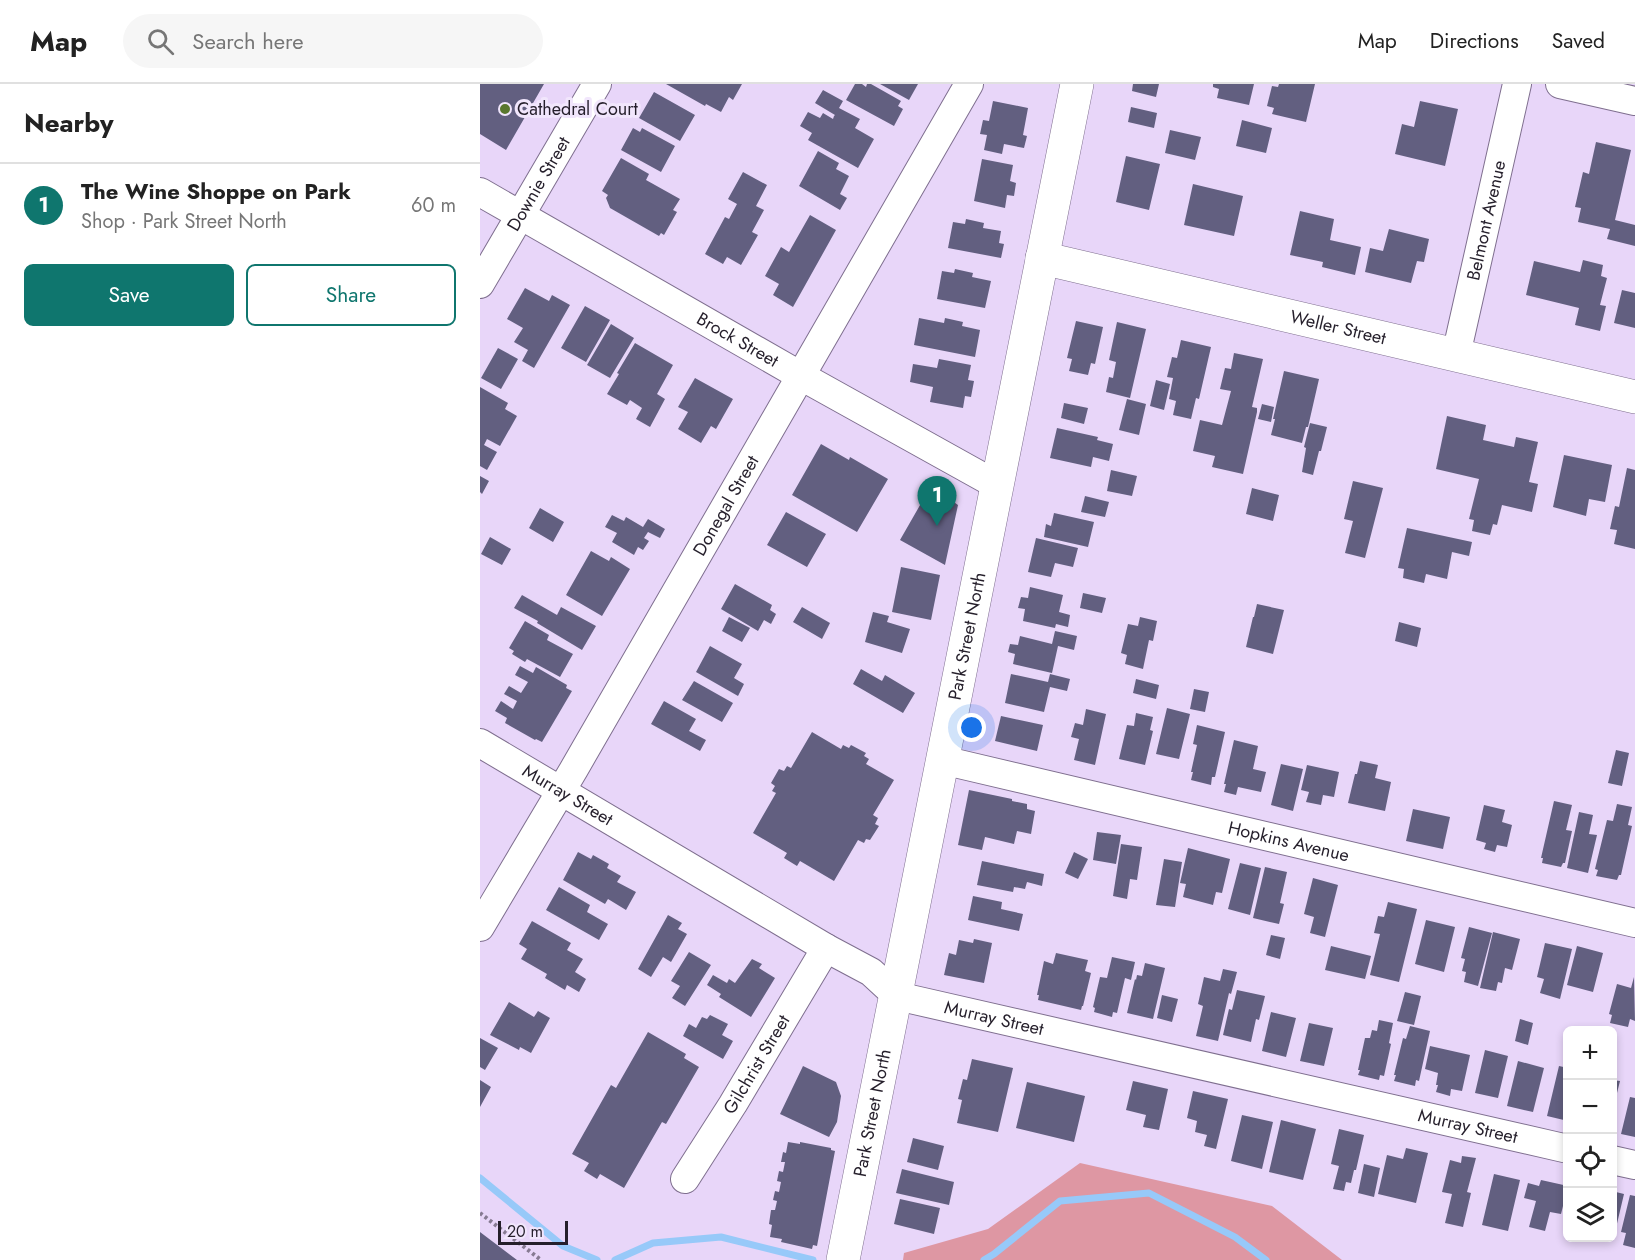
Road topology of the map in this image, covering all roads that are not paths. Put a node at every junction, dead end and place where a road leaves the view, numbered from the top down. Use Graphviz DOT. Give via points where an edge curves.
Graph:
graph roads {
  1 [pos="597,84"];
  2 [pos="969,84"];
  3 [pos="1077,84"];
  4 [pos="1517,84"];
  5 [pos="1560,84"];
  6 [pos="1635,101"];
  7 [pos="480,192"];
  8 [pos="520,216"];
  9 [pos="1042,258"];
  10 [pos="480,284"];
  11 [pos="1456,356"];
  12 [pos="801,376"];
  13 [pos="1635,397"];
  14 [pos="997,485"];
  15 [pos="480,743"];
  16 [pos="942,760"];
  17 [pos="561,791"];
  18 [pos="1635,923"];
  19 [pos="480,927"];
  20 [pos="826,948"];
  21 [pos="897,996"];
  22 [pos="1563,1148"];
  23 [pos="1617,1161"];
  24 [pos="1635,1165"];
  25 [pos="685,1179"];
  26 [pos="844,1257"];
  1 -- 8 [label="street, Downie Street"];
  2 -- 12 [label="street, Donegal Street"];
  3 -- 9 [label="street, Park Street North"];
  4 -- 11 [label="street, Belmont Avenue"];
  5 -- 6 [label="street"];
  7 -- 8 [label="street, Brock Street"];
  8 -- 10 [label="street, Downie Street"];
  8 -- 12 [label="street, Brock Street"];
  9 -- 11 [label="street, Weller Street"];
  9 -- 14 [label="street, Park Street North"];
  11 -- 13 [label="street, Weller Street"];
  12 -- 14 [label="street, Brock Street"];
  12 -- 17 [label="street, Donegal Street"];
  14 -- 16 [label="street, Park Street North"];
  15 -- 17 [label="street, Murray Street"];
  16 -- 18 [label="street, Hopkins Avenue"];
  16 -- 21 [label="street, Park Street North"];
  17 -- 19 [label="street, Donegal Street"];
  17 -- 20 [label="street, Murray Street"];
  20 -- 21 [label="street, Murray Street" via="872,972"];
  20 -- 25 [label="street, Gilchrist Street"];
  21 -- 22 [label="street, Murray Street"];
  21 -- 26 [label="street, Park Street North"];
  23 -- 24 [label="street"];
}
